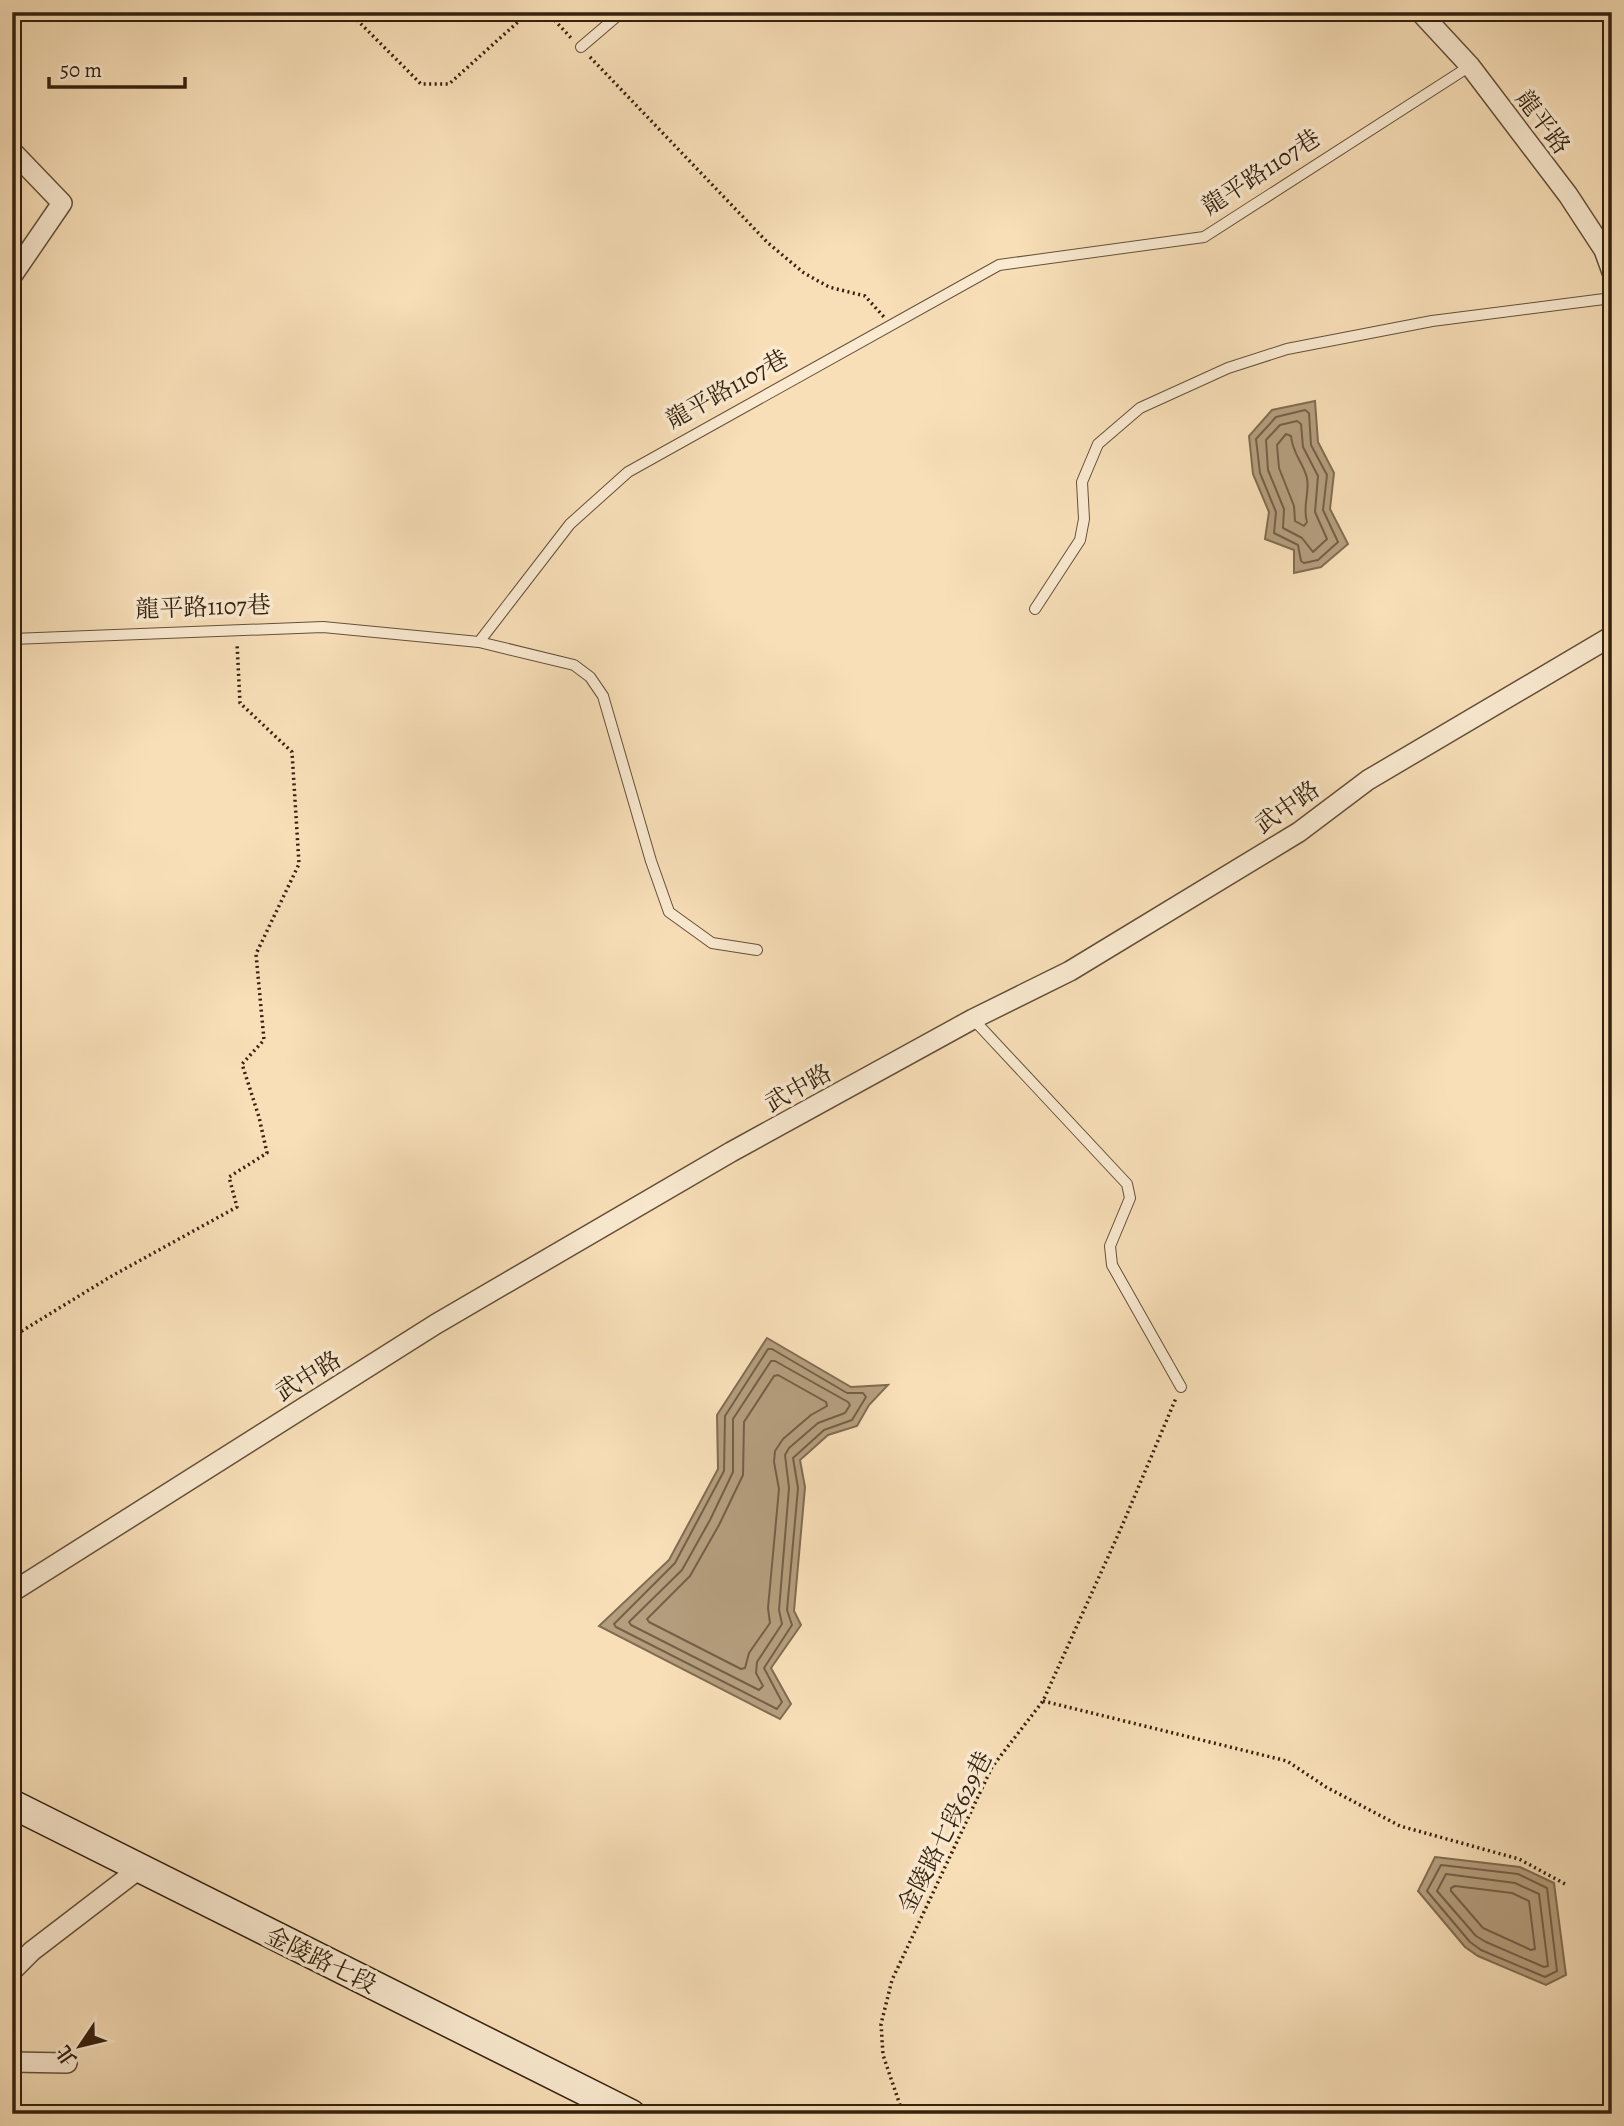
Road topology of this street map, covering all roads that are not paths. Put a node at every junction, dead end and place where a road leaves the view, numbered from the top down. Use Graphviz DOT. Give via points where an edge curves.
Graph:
graph roads {
  1 [pos="622,12"];
  2 [pos="1420,12"];
  3 [pos="581,47"];
  4 [pos="1471,66"];
  5 [pos="12,151"];
  6 [pos="1612,272"];
  7 [pos="12,276"];
  8 [pos="1612,299"];
  9 [pos="1035,610"];
  10 [pos="1612,636"];
  11 [pos="12,639"];
  12 [pos="479,642"];
  13 [pos="757,950"];
  14 [pos="973,1019"];
  15 [pos="1181,1387"];
  16 [pos="12,1592"];
  17 [pos="12,1804"];
  18 [pos="139,1869"];
  19 [pos="12,1971"];
  20 [pos="12,2062"];
  21 [pos="67,2063"];
  22 [pos="631,2114"];
  1 -- 3 [label="lane"];
  2 -- 4 [label="street, 龍平路"];
  4 -- 6 [label="street, 龍平路" via="1568,195 1604,250"];
  4 -- 12 [label="lane, 龍平路1107巷" via="1204,237 999,265 628,472 570,524"];
  5 -- 7 [label="street" via="62,202"];
  8 -- 9 [label="lane" via="1432,321 1287,349 1228,368 1140,408 1098,444 1082,482 1080,540"];
  10 -- 14 [label="street, 武中路" via="1368,780 1299,832 1070,971"];
  11 -- 12 [label="lane, 龍平路1107巷" via="323,627"];
  12 -- 13 [label="lane" via="574,665 590,677 603,696 669,912 712,943"];
  14 -- 15 [label="lane" via="1127,1184 1130,1198 1110,1247 1112,1265"];
  14 -- 16 [label="street, 武中路" via="731,1152 448,1317"];
  17 -- 18 [label="street, 金陵路七段"];
  18 -- 19 [label="street"];
  18 -- 22 [label="street, 金陵路七段"];
  20 -- 21 [label="street"];
}
